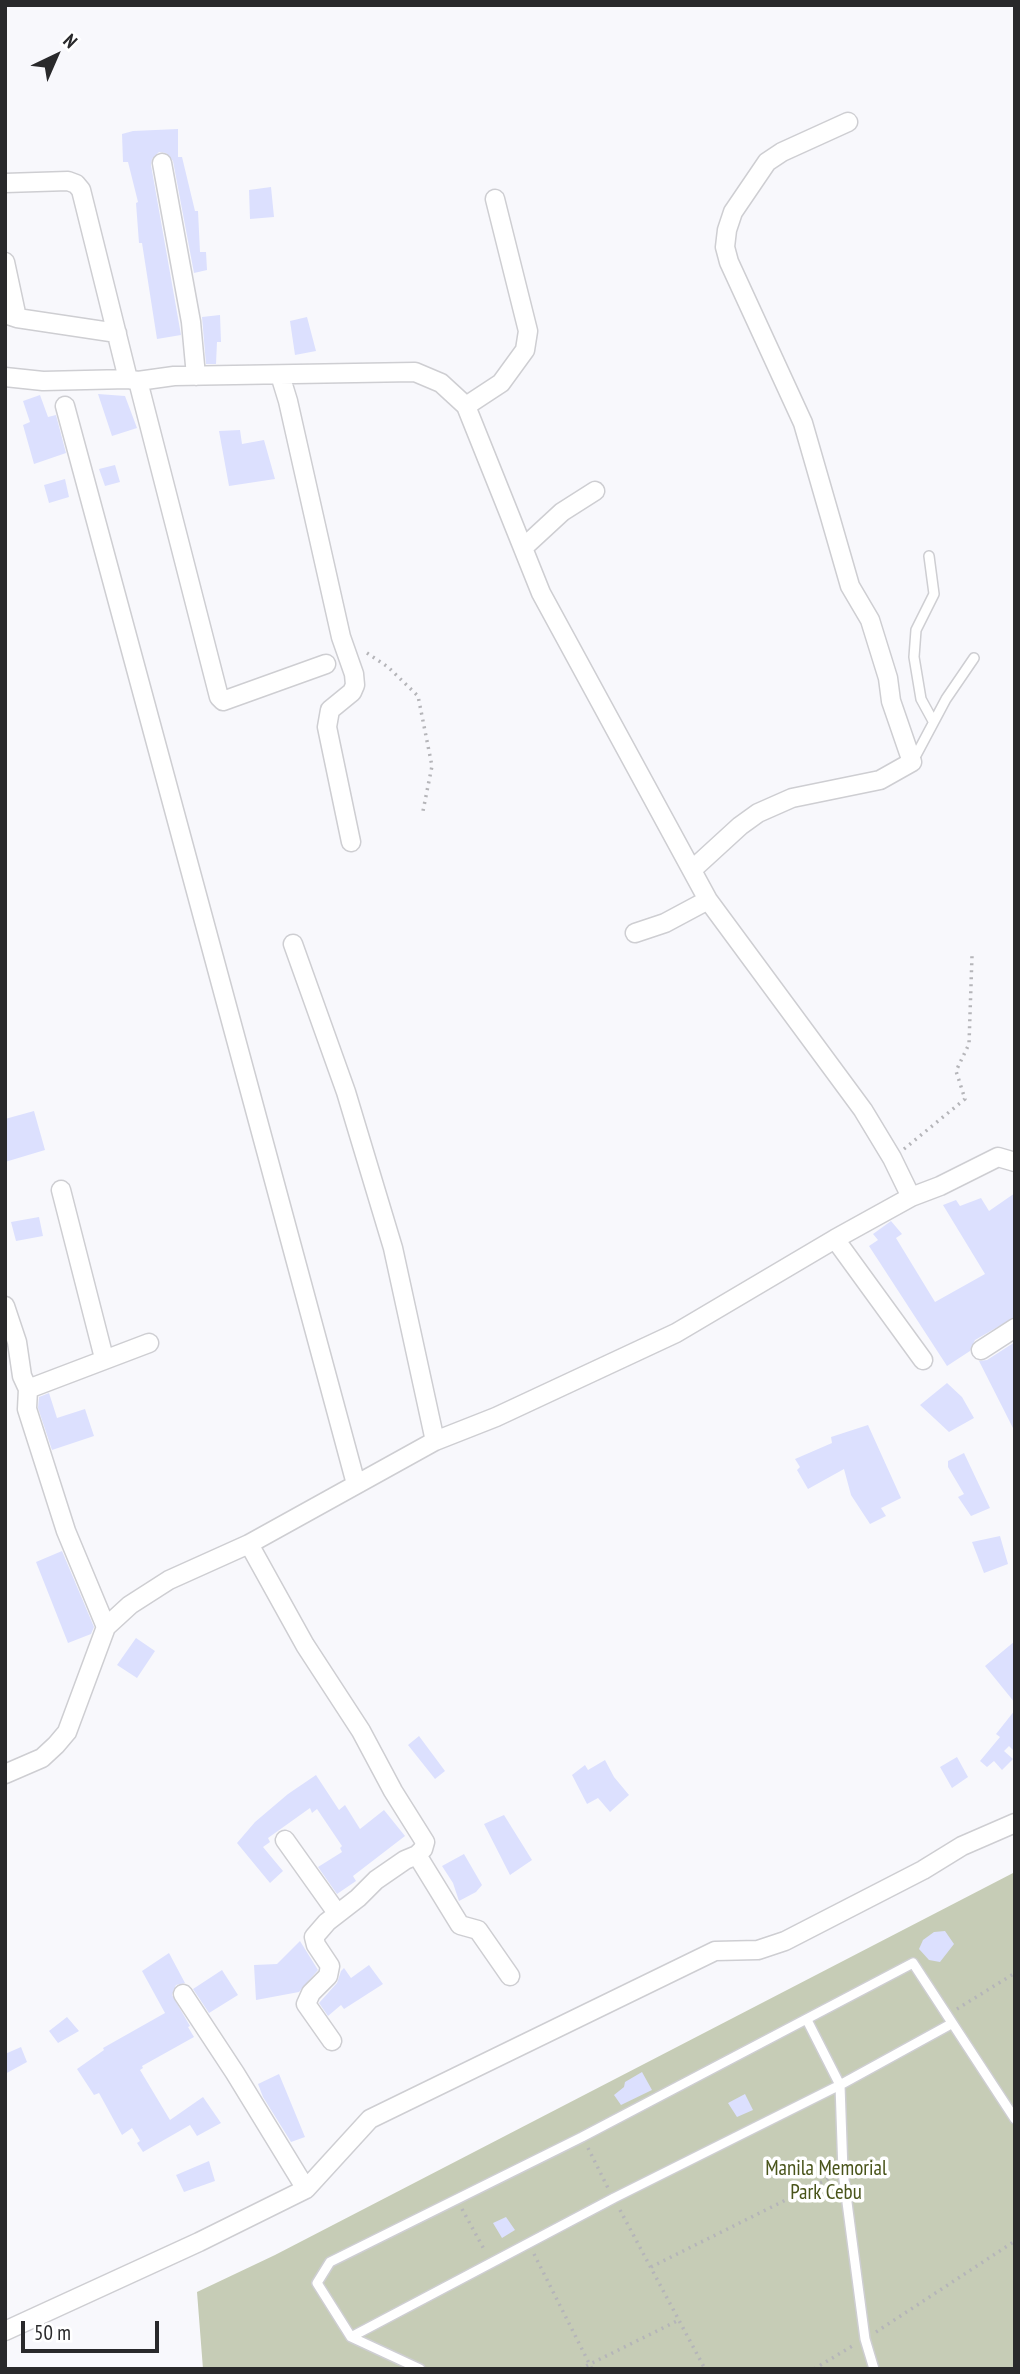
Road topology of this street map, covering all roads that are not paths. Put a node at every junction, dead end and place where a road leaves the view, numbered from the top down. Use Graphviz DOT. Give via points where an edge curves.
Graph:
graph roads {
  1 [pos="848,122"];
  2 [pos="162,163"];
  3 [pos="5,183"];
  4 [pos="495,199"];
  5 [pos="5,262"];
  6 [pos="11,316"];
  7 [pos="117,333"];
  8 [pos="280,375"];
  9 [pos="196,376"];
  10 [pos="5,377"];
  11 [pos="133,380"];
  12 [pos="65,406"];
  13 [pos="466,406"];
  14 [pos="595,491"];
  15 [pos="523,548"];
  16 [pos="929,556"];
  17 [pos="974,658"];
  18 [pos="326,664"];
  19 [pos="933,721"];
  20 [pos="912,762"];
  21 [pos="351,842"];
  22 [pos="693,869"];
  23 [pos="708,900"];
  24 [pos="635,933"];
  25 [pos="293,944"];
  26 [pos="1015,1147"];
  27 [pos="1006,1160"];
  28 [pos="61,1190"];
  29 [pos="911,1197"];
  30 [pos="835,1239"];
  31 [pos="5,1306"];
  32 [pos="1015,1328"];
  33 [pos="149,1343"];
  34 [pos="981,1350"];
  35 [pos="104,1358"];
  36 [pos="923,1360"];
  37 [pos="28,1388"];
  38 [pos="435,1441"];
  39 [pos="356,1484"];
  40 [pos="249,1544"];
  41 [pos="106,1627"];
  42 [pos="5,1774"];
  43 [pos="1015,1823"];
  44 [pos="285,1840"];
  45 [pos="416,1855"];
  46 [pos="337,1913"];
  47 [pos="510,1976"];
  48 [pos="183,1994"];
  49 [pos="807,2020"];
  50 [pos="948,2020"];
  51 [pos="332,2040"];
  52 [pos="840,2085"];
  53 [pos="1015,2119"];
  54 [pos="306,2189"];
  55 [pos="5,2331"];
  56 [pos="351,2337"];
  57 [pos="420,2369"];
  58 [pos="874,2369"];
  1 -- 20 [label="street" via="767,162 733,212 725,247 803,422 850,586 873,631"];
  2 -- 9 [label="street" via="191,322"];
  3 -- 7 [label="street" via="68,181 81,190"];
  4 -- 13 [label="street" via="527,331 525,349 501,383"];
  5 -- 6 [label="street"];
  6 -- 7 [label="street"];
  7 -- 11 [label="street"];
  8 -- 9 [label="street"];
  8 -- 13 [label="street" via="415,372 441,383"];
  8 -- 21 [label="street" via="341,637 354,674 352,692 330,710 327,727"];
  9 -- 11 [label="street"];
  10 -- 11 [label="street" via="43,382"];
  11 -- 18 [label="street" via="219,697 223,701"];
  12 -- 39 [label="street"];
  13 -- 15 [label="street"];
  14 -- 15 [label="street" via="562,512"];
  15 -- 22 [label="street" via="541,593"];
  16 -- 19 [label="lane" via="934,594 916,629 914,657 921,699"];
  17 -- 19 [label="lane"];
  19 -- 20 [label="lane"];
  20 -- 22 [label="street" via="880,780 792,798 758,813"];
  22 -- 23 [label="street"];
  23 -- 24 [label="street"];
  23 -- 29 [label="street" via="863,1110"];
  25 -- 38 [label="street" via="346,1092 393,1248"];
  26 -- 27 [label="street"];
  27 -- 29 [label="street"];
  28 -- 35 [label="street"];
  29 -- 30 [label="street"];
  30 -- 36 [label="street"];
  30 -- 38 [label="street" via="676,1334"];
  31 -- 37 [label="street"];
  32 -- 34 [label="street"];
  33 -- 35 [label="street"];
  35 -- 37 [label="street"];
  37 -- 41 [label="street" via="27,1409 66,1531"];
  38 -- 39 [label="street"];
  39 -- 40 [label="street"];
  40 -- 41 [label="street" via="169,1580"];
  40 -- 45 [label="street" via="304,1645 361,1731 425,1842"];
  41 -- 42 [label="street" via="67,1732 42,1758"];
  43 -- 54 [label="street" via="962,1846 785,1941 758,1950 715,1951 370,2119"];
  44 -- 46 [label="street"];
  45 -- 46 [label="street"];
  45 -- 47 [label="street" via="460,1925 478,1930"];
  46 -- 51 [label="street" via="314,1937 330,1966 328,1976 306,2004"];
  48 -- 54 [label="street"];
  49 -- 50 [label="lane" via="913,1963"];
  49 -- 52 [label="lane"];
  49 -- 56 [label="lane" via="330,2262 317,2283"];
  50 -- 52 [label="lane"];
  50 -- 53 [label="lane"];
  52 -- 56 [label="lane"];
  52 -- 58 [label="lane" via="844,2172 865,2339"];
  54 -- 55 [label="street"];
  56 -- 57 [label="lane"];
}
